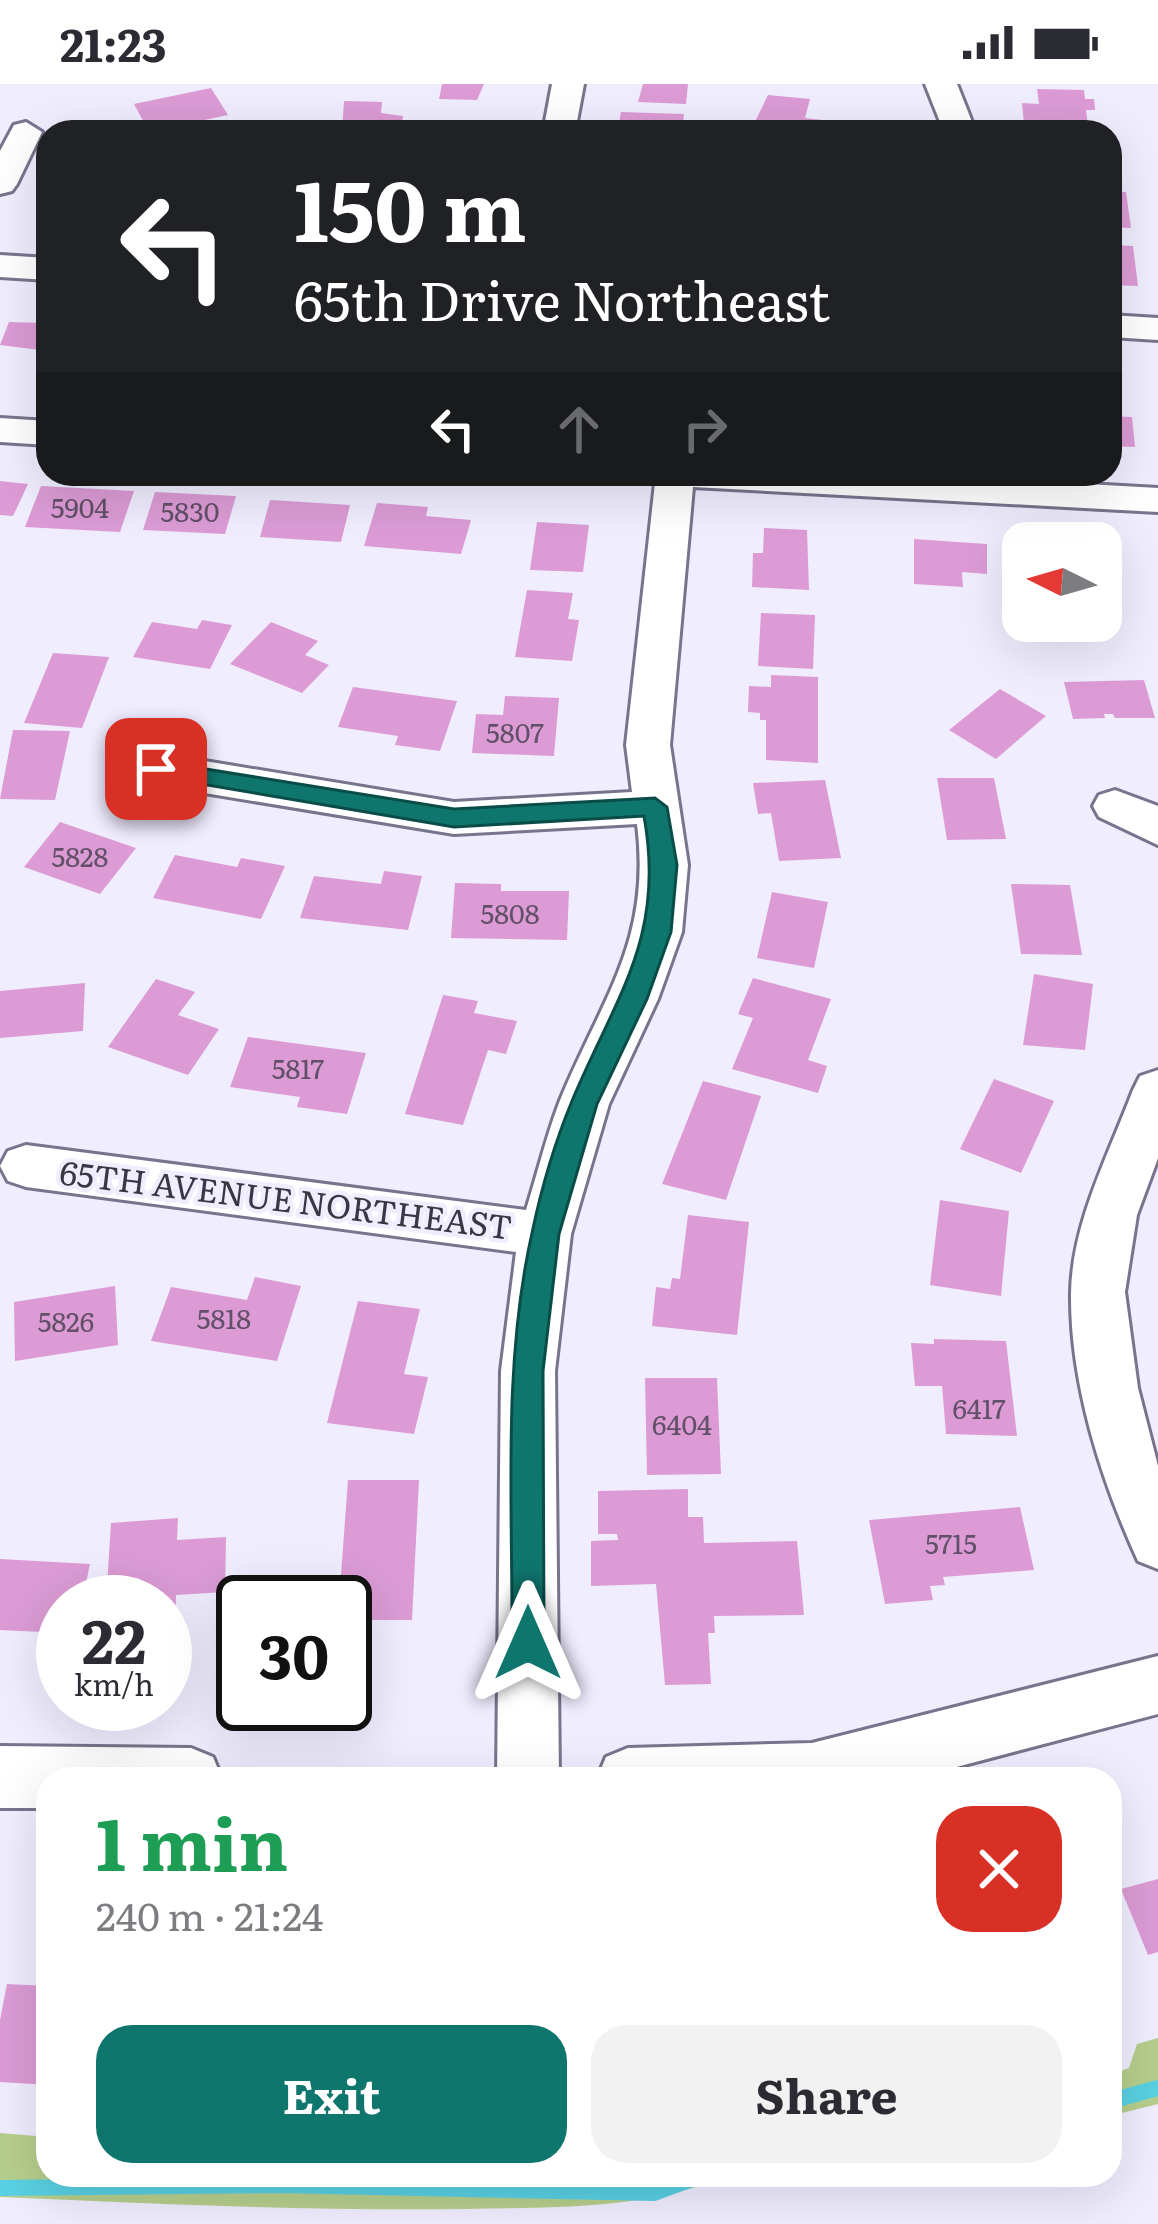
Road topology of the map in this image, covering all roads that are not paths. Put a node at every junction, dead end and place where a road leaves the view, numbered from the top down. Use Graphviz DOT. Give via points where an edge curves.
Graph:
graph roads {
  1 [pos="568,84"];
  2 [pos="941,84"];
  3 [pos="561,120"];
  4 [pos="955,120"];
  5 [pos="26,132"];
  6 [pos="0,184"];
  7 [pos="0,266"];
  8 [pos="36,268"];
  9 [pos="1122,327"];
  10 [pos="1158,329"];
  11 [pos="0,430"];
  12 [pos="36,433"];
  13 [pos="673,486"];
  14 [pos="905,486"];
  15 [pos="1158,500"];
  16 [pos="156,769"];
  17 [pos="1115,806"];
  18 [pos="655,807"];
  19 [pos="1158,829"];
  20 [pos="1158,1090"];
  21 [pos="26,1166"];
  22 [pos="545,1234"];
  23 [pos="1158,1542"];
  24 [pos="1158,1685"];
  25 [pos="528,1767"];
  26 [pos="839,1767"];
  27 [pos="0,1778"];
  28 [pos="36,1778"];
  1 -- 3 [label="street"];
  2 -- 4 [label="street"];
  5 -- 6 [label="street"];
  7 -- 8 [label="street"];
  9 -- 10 [label="street"];
  11 -- 12 [label="street"];
  13 -- 18 [label="street" via="648,746"];
  14 -- 15 [label="street"];
  16 -- 18 [label="street" via="454,818"];
  17 -- 19 [label="street"];
  18 -- 22 [label="street" via="665,865 658,932 584,1104"];
  20 -- 23 [label="street" via="1112,1215 1098,1292 1110,1388"];
  21 -- 22 [label="street, 65TH AVENUE NORTHEAST"];
  22 -- 25 [label="street" via="528,1371"];
  24 -- 26 [label="street"];
  27 -- 28 [label="street"];
}
